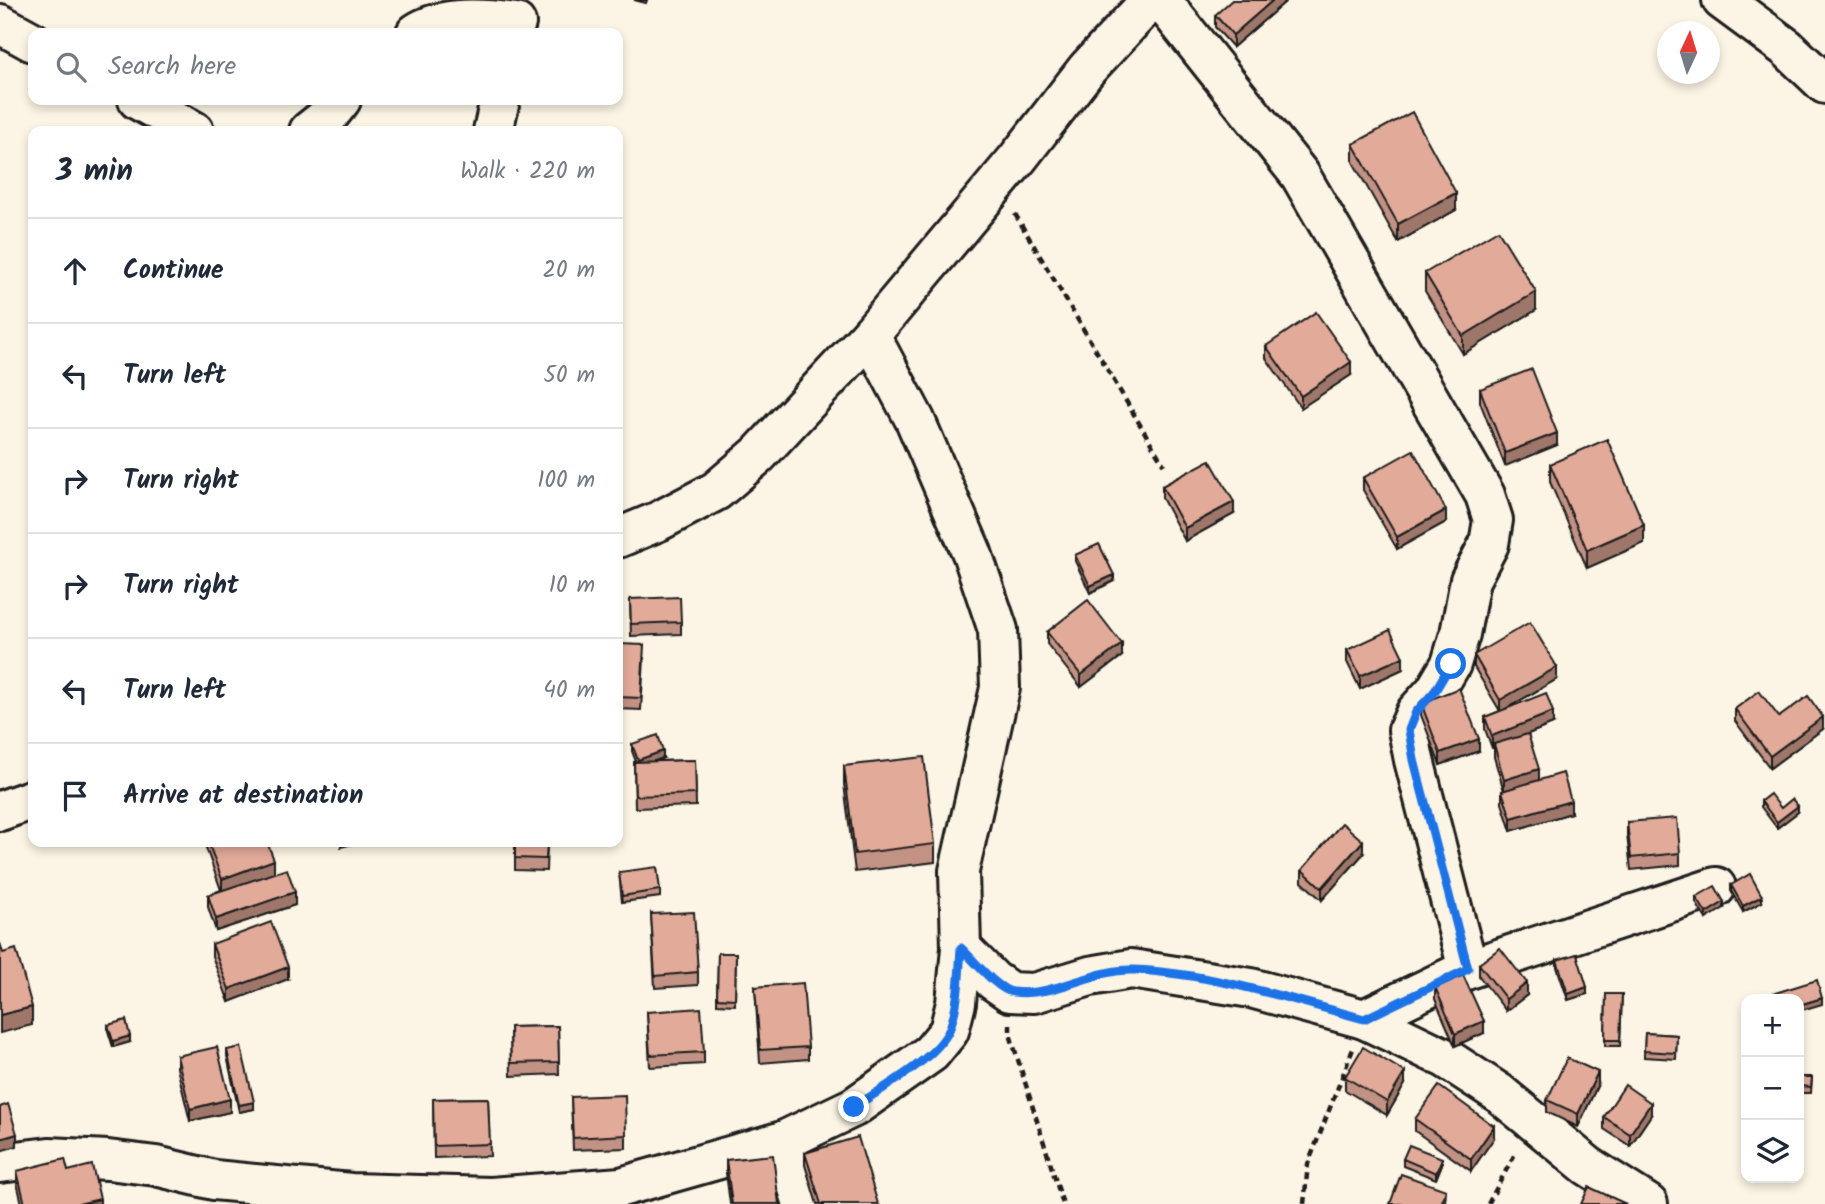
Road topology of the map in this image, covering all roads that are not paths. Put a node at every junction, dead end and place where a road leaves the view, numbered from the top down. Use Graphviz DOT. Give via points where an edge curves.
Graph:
graph roads {
  1 [pos="1151,0"];
  2 [pos="1161,0"];
  3 [pos="1722,0"];
  4 [pos="517,19"];
  5 [pos="0,24"];
  6 [pos="424,28"];
  7 [pos="28,39"];
  8 [pos="1825,84"];
  9 [pos="147,105"];
  10 [pos="337,105"];
  11 [pos="499,105"];
  12 [pos="185,126"];
  13 [pos="315,126"];
  14 [pos="494,126"];
  15 [pos="870,335"];
  16 [pos="623,536"];
  17 [pos="28,801"];
  18 [pos="0,811"];
  19 [pos="1716,887"];
  20 [pos="961,948"];
  21 [pos="1468,969"];
  22 [pos="1364,1019"];
  23 [pos="783,1142"];
  24 [pos="0,1163"];
  25 [pos="216,1192"];
  26 [pos="803,1204"];
  27 [pos="1648,1204"];
  1 -- 15 [label="street" via="1087,69"];
  2 -- 21 [label="street" via="1300,175 1485,495 1493,520 1489,544 1470,580 1451,664 1416,712 1409,730"];
  3 -- 8 [label="street" via="1787,48"];
  4 -- 6 [label="street" via="476,18"];
  5 -- 7 [label="street"];
  9 -- 12 [label="street"];
  10 -- 13 [label="street"];
  11 -- 14 [label="street"];
  15 -- 16 [label="street" via="758,455 716,491"];
  15 -- 20 [label="street" via="920,432 972,553 998,630 1000,688 959,871"];
  17 -- 18 [label="street"];
  19 -- 21 [label="street"];
  20 -- 22 [label="street" via="1010,992 1034,993 1090,976 1131,970 1251,988"];
  20 -- 23 [label="street" via="949,1031 931,1053 854,1107"];
  21 -- 22 [label="street"];
  22 -- 27 [label="street" via="1447,1059 1499,1093 1588,1166"];
  23 -- 25 [label="street" via="621,1187 491,1197"];
  23 -- 26 [label="street"];
  24 -- 25 [label="street" via="49,1157 108,1160 156,1167"];
}
